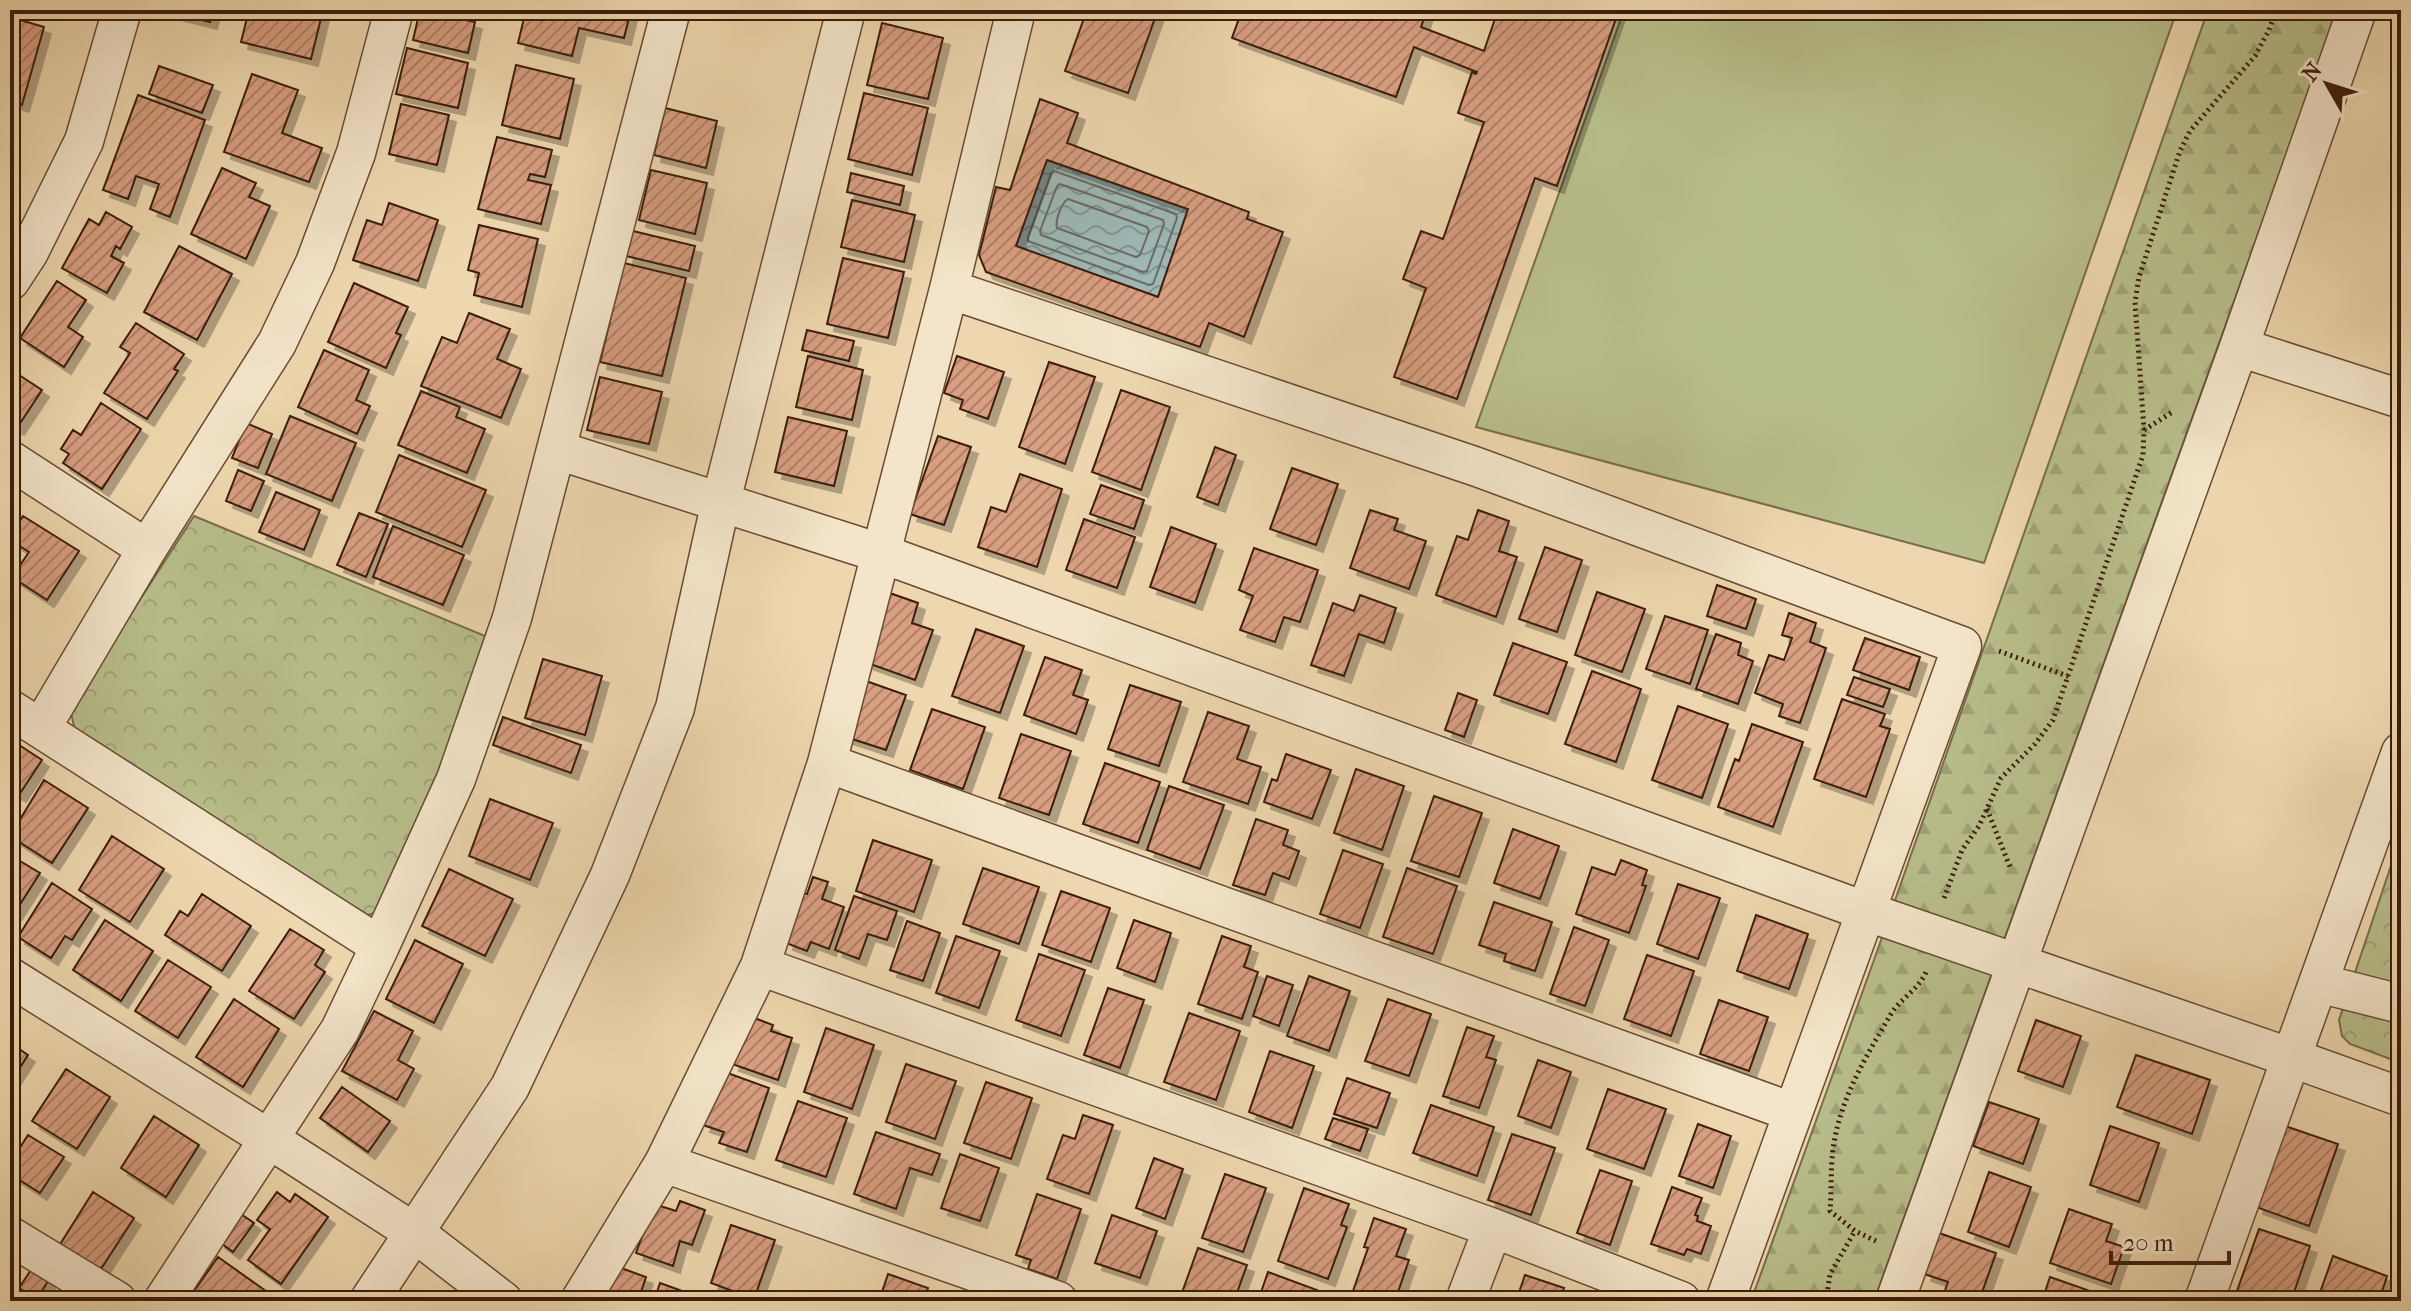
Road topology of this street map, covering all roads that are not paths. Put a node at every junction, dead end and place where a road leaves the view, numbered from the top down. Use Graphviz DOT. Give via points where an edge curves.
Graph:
graph roads {
  1 [pos="122,10"];
  2 [pos="394,10"];
  3 [pos="671,10"];
  4 [pos="846,10"];
  5 [pos="1016,10"];
  6 [pos="2357,10"];
  7 [pos="10,281"];
  8 [pos="949,289"];
  9 [pos="2239,347"];
  10 [pos="2401,399"];
  11 [pos="557,450"];
  12 [pos="10,460"];
  13 [pos="721,501"];
  14 [pos="147,549"];
  15 [pos="880,553"];
  16 [pos="26,719"];
  17 [pos="2401,752"];
  18 [pos="827,763"];
  19 [pos="1865,911"];
  20 [pos="380,946"];
  21 [pos="2016,963"];
  22 [pos="760,966"];
  23 [pos="10,977"];
  24 [pos="2318,983"];
  25 [pos="2401,1004"];
  26 [pos="2292,1058"];
  27 [pos="2401,1097"];
  28 [pos="1792,1112"];
  29 [pos="269,1139"];
  30 [pos="664,1163"];
  31 [pos="1493,1228"];
  32 [pos="415,1233"];
  33 [pos="10,1236"];
  34 [pos="117,1301"];
  35 [pos="163,1301"];
  36 [pos="369,1301"];
  37 [pos="503,1301"];
  38 [pos="580,1301"];
  39 [pos="1058,1301"];
  40 [pos="1465,1301"];
  41 [pos="1681,1301"];
  42 [pos="1725,1301"];
  43 [pos="1895,1301"];
  44 [pos="2204,1301"];
  1 -- 7 [label="street" via="84,141"];
  2 -- 14 [label="street" via="356,153 315,263 277,343"];
  3 -- 11 [label="street"];
  4 -- 13 [label="street"];
  5 -- 8 [label="street"];
  6 -- 9 [label="street"];
  8 -- 15 [label="street"];
  8 -- 19 [label="street" via="1477,467 1962,646"];
  9 -- 10 [label="street"];
  9 -- 21 [label="street"];
  11 -- 13 [label="street"];
  11 -- 20 [label="street" via="512,618 456,779"];
  12 -- 14 [label="street"];
  13 -- 15 [label="street"];
  13 -- 32 [label="street" via="675,708 610,875 510,1087"];
  14 -- 16 [label="street"];
  15 -- 18 [label="street"];
  15 -- 19 [label="street"];
  16 -- 20 [label="street"];
  17 -- 24 [label="street"];
  18 -- 22 [label="street"];
  18 -- 28 [label="street"];
  19 -- 21 [label="street"];
  19 -- 28 [label="street"];
  20 -- 29 [label="street" via="340,1030"];
  21 -- 26 [label="street"];
  21 -- 43 [label="street"];
  22 -- 30 [label="street"];
  22 -- 31 [label="street"];
  23 -- 29 [label="street"];
  24 -- 25 [label="street"];
  24 -- 26 [label="street"];
  26 -- 27 [label="street"];
  26 -- 44 [label="street"];
  28 -- 42 [label="street"];
  29 -- 32 [label="street"];
  29 -- 35 [label="street"];
  30 -- 38 [label="street"];
  30 -- 39 [label="street"];
  31 -- 40 [label="street"];
  31 -- 41 [label="street"];
  32 -- 36 [label="street"];
  32 -- 37 [label="street"];
  33 -- 34 [label="street"];
}
